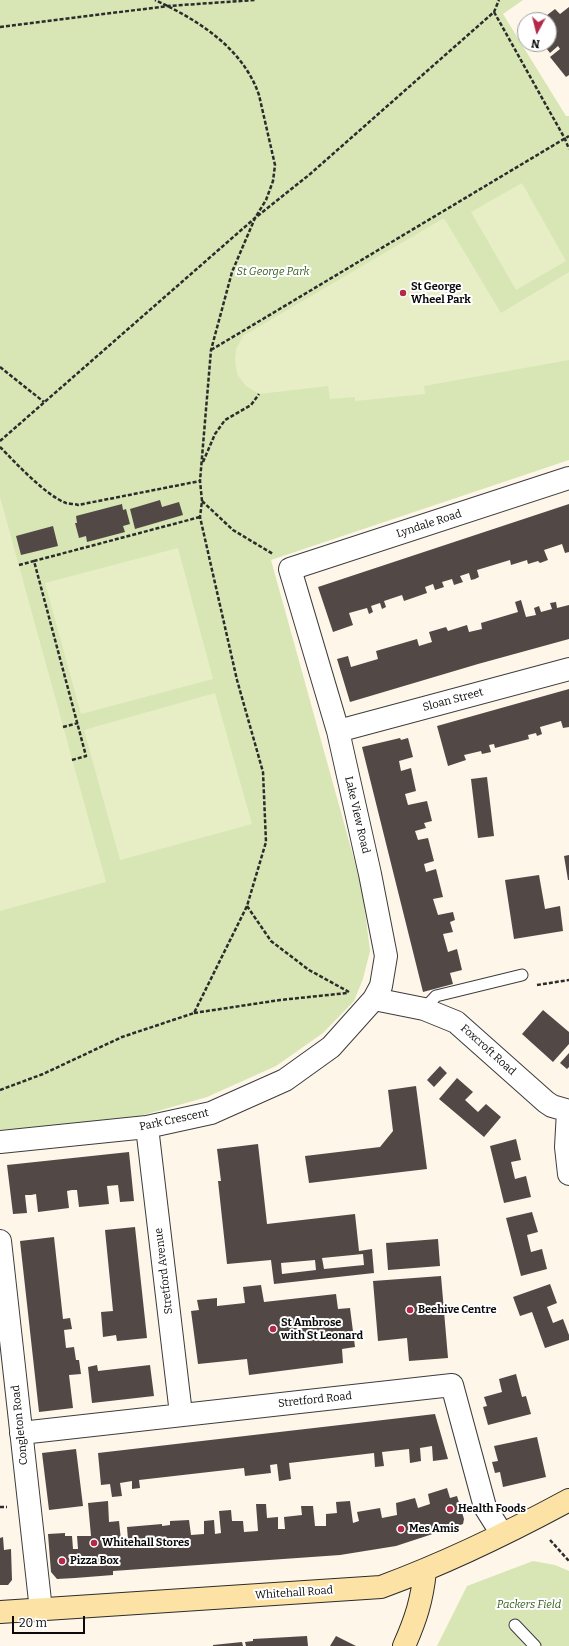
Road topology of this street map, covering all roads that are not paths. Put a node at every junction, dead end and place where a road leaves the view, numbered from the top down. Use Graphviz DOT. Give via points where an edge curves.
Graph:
graph roads {
  1 [pos="569,478"];
  2 [pos="294,568"];
  3 [pos="569,669"];
  4 [pos="338,731"];
  5 [pos="522,974"];
  6 [pos="374,999"];
  7 [pos="424,1009"];
  8 [pos="331,1047"];
  9 [pos="569,1111"];
  10 [pos="147,1128"];
  11 [pos="0,1142"];
  12 [pos="569,1174"];
  13 [pos="0,1241"];
  14 [pos="188,1414"];
  15 [pos="21,1433"];
  16 [pos="569,1500"];
  17 [pos="502,1534"];
  18 [pos="425,1571"];
  19 [pos="41,1610"];
  20 [pos="0,1612"];
  21 [pos="515,1625"];
  22 [pos="404,1646"];
  23 [pos="535,1646"];
  1 -- 2 [label="street, Lyndale Road"];
  2 -- 4 [label="street, Lake View Road"];
  3 -- 4 [label="street, Sloan Street"];
  4 -- 6 [label="street, Lake View Road" via="386,956 381,986"];
  5 -- 7 [label="lane" via="436,996"];
  6 -- 7 [label="street, Foxcroft Road"];
  6 -- 8 [label="street, Lake View Road"];
  7 -- 9 [label="street, Foxcroft Road" via="456,1022 546,1102"];
  8 -- 10 [label="street, Park Crescent" via="285,1080 211,1113"];
  9 -- 12 [label="street" via="566,1132"];
  10 -- 11 [label="street, Park Crescent"];
  10 -- 14 [label="street, Stretford Avenue"];
  13 -- 15 [label="street, Congleton Road"];
  14 -- 15 [label="street, Stretford Road"];
  14 -- 17 [label="street, Stretford Road" via="452,1385 485,1507"];
  15 -- 19 [label="street, Congleton Road"];
  16 -- 17 [label="main road, Whitehall Road"];
  17 -- 18 [label="main road, Whitehall Road"];
  18 -- 19 [label="main road, Whitehall Road" via="381,1587"];
  18 -- 22 [label="main road" via="419,1610"];
  19 -- 20 [label="main road, Whitehall Road"];
  21 -- 23 [label="lane"];
}
